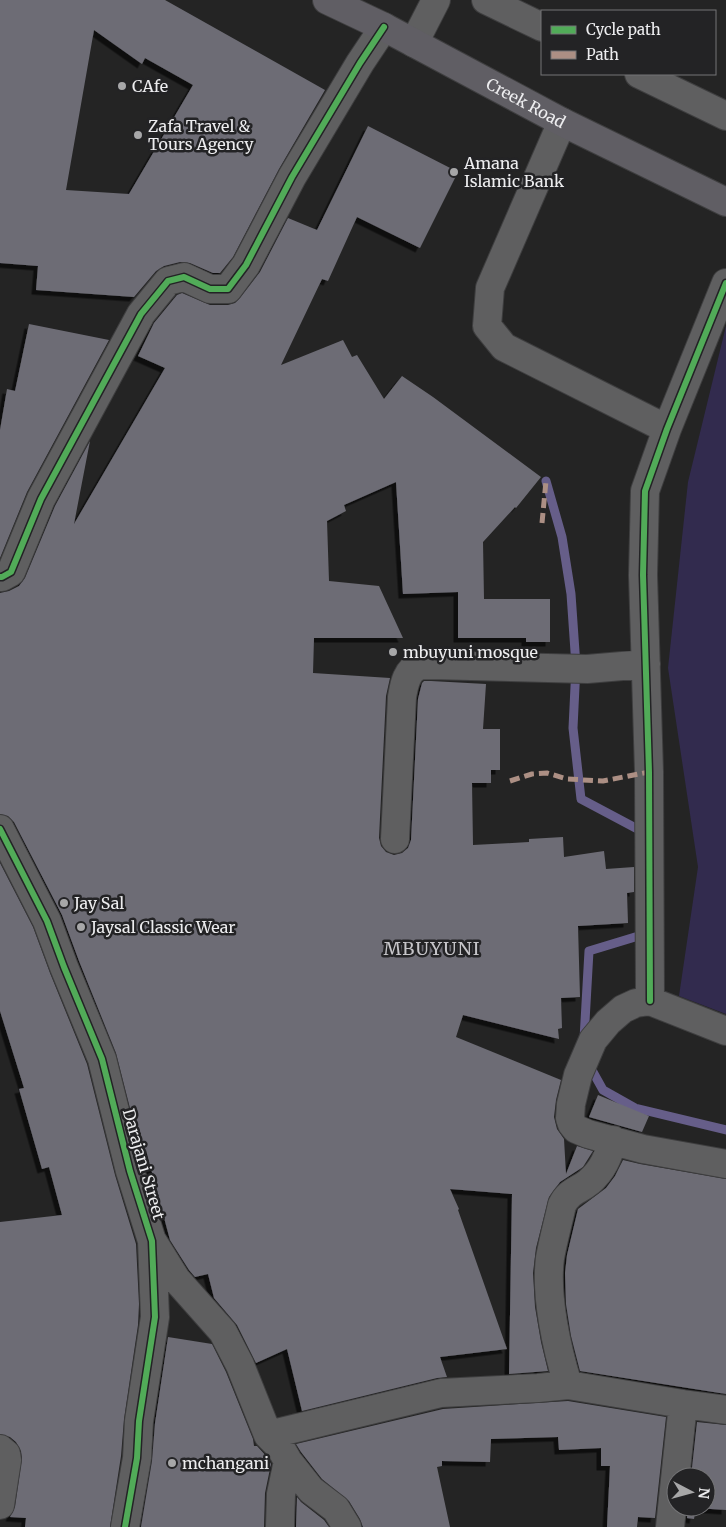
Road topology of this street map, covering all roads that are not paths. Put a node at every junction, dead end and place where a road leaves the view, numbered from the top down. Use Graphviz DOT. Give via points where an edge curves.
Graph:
graph roads {
  1 [pos="327,0"];
  2 [pos="436,0"];
  3 [pos="486,0"];
  4 [pos="384,27"];
  5 [pos="541,27"];
  6 [pos="414,43"];
  7 [pos="641,75"];
  8 [pos="726,116"];
  9 [pos="562,122"];
  10 [pos="726,202"];
  11 [pos="726,283"];
  12 [pos="667,429"];
  13 [pos="0,577"];
  14 [pos="646,664"];
  15 [pos="0,829"];
  16 [pos="395,839"];
  17 [pos="650,1001"];
  18 [pos="726,1030"];
  19 [pos="613,1140"];
  20 [pos="726,1164"];
  21 [pos="152,1241"];
  22 [pos="568,1385"];
  23 [pos="683,1404"];
  24 [pos="726,1410"];
  25 [pos="268,1435"];
  26 [pos="0,1449"];
  27 [pos="287,1463"];
  28 [pos="0,1504"];
  29 [pos="125,1527"];
  30 [pos="280,1527"];
  31 [pos="347,1527"];
  32 [pos="670,1527"];
  1 -- 4 [label="main road, Creek Road"];
  2 -- 6 [label="street"];
  3 -- 5 [label="street"];
  4 -- 6 [label="main road, Creek Road"];
  4 -- 13 [label="street" via="292,177 246,265 228,288 210,289 184,277 168,281 141,314 41,499 11,572"];
  6 -- 9 [label="main road, Creek Road"];
  7 -- 8 [label="street"];
  9 -- 10 [label="main road, Creek Road"];
  9 -- 12 [label="street" via="490,288 488,326 504,347"];
  11 -- 12 [label="street"];
  12 -- 14 [label="street" via="645,491"];
  14 -- 16 [label="street" via="575,669 431,665 411,670 402,697"];
  14 -- 17 [label="street"];
  15 -- 21 [label="street, Darajani Street" via="47,921 102,1059 130,1172"];
  17 -- 18 [label="street"];
  17 -- 19 [label="street" via="623,1009 608,1022 593,1040 578,1075 571,1104 572,1124 576,1129"];
  19 -- 20 [label="street" via="643,1149"];
  19 -- 22 [label="street" via="605,1165 589,1182 566,1197 550,1260 553,1320"];
  21 -- 25 [label="street" via="176,1279 223,1332"];
  21 -- 29 [label="street, Darajani Street" via="155,1317"];
  22 -- 23 [label="street"];
  22 -- 25 [label="street" via="441,1392"];
  23 -- 24 [label="street"];
  23 -- 32 [label="street"];
  25 -- 27 [label="street" via="280,1447"];
  26 -- 28 [label="street" via="7,1460"];
  27 -- 30 [label="street" via="281,1494"];
  27 -- 31 [label="street" via="311,1490 336,1509"];
}
